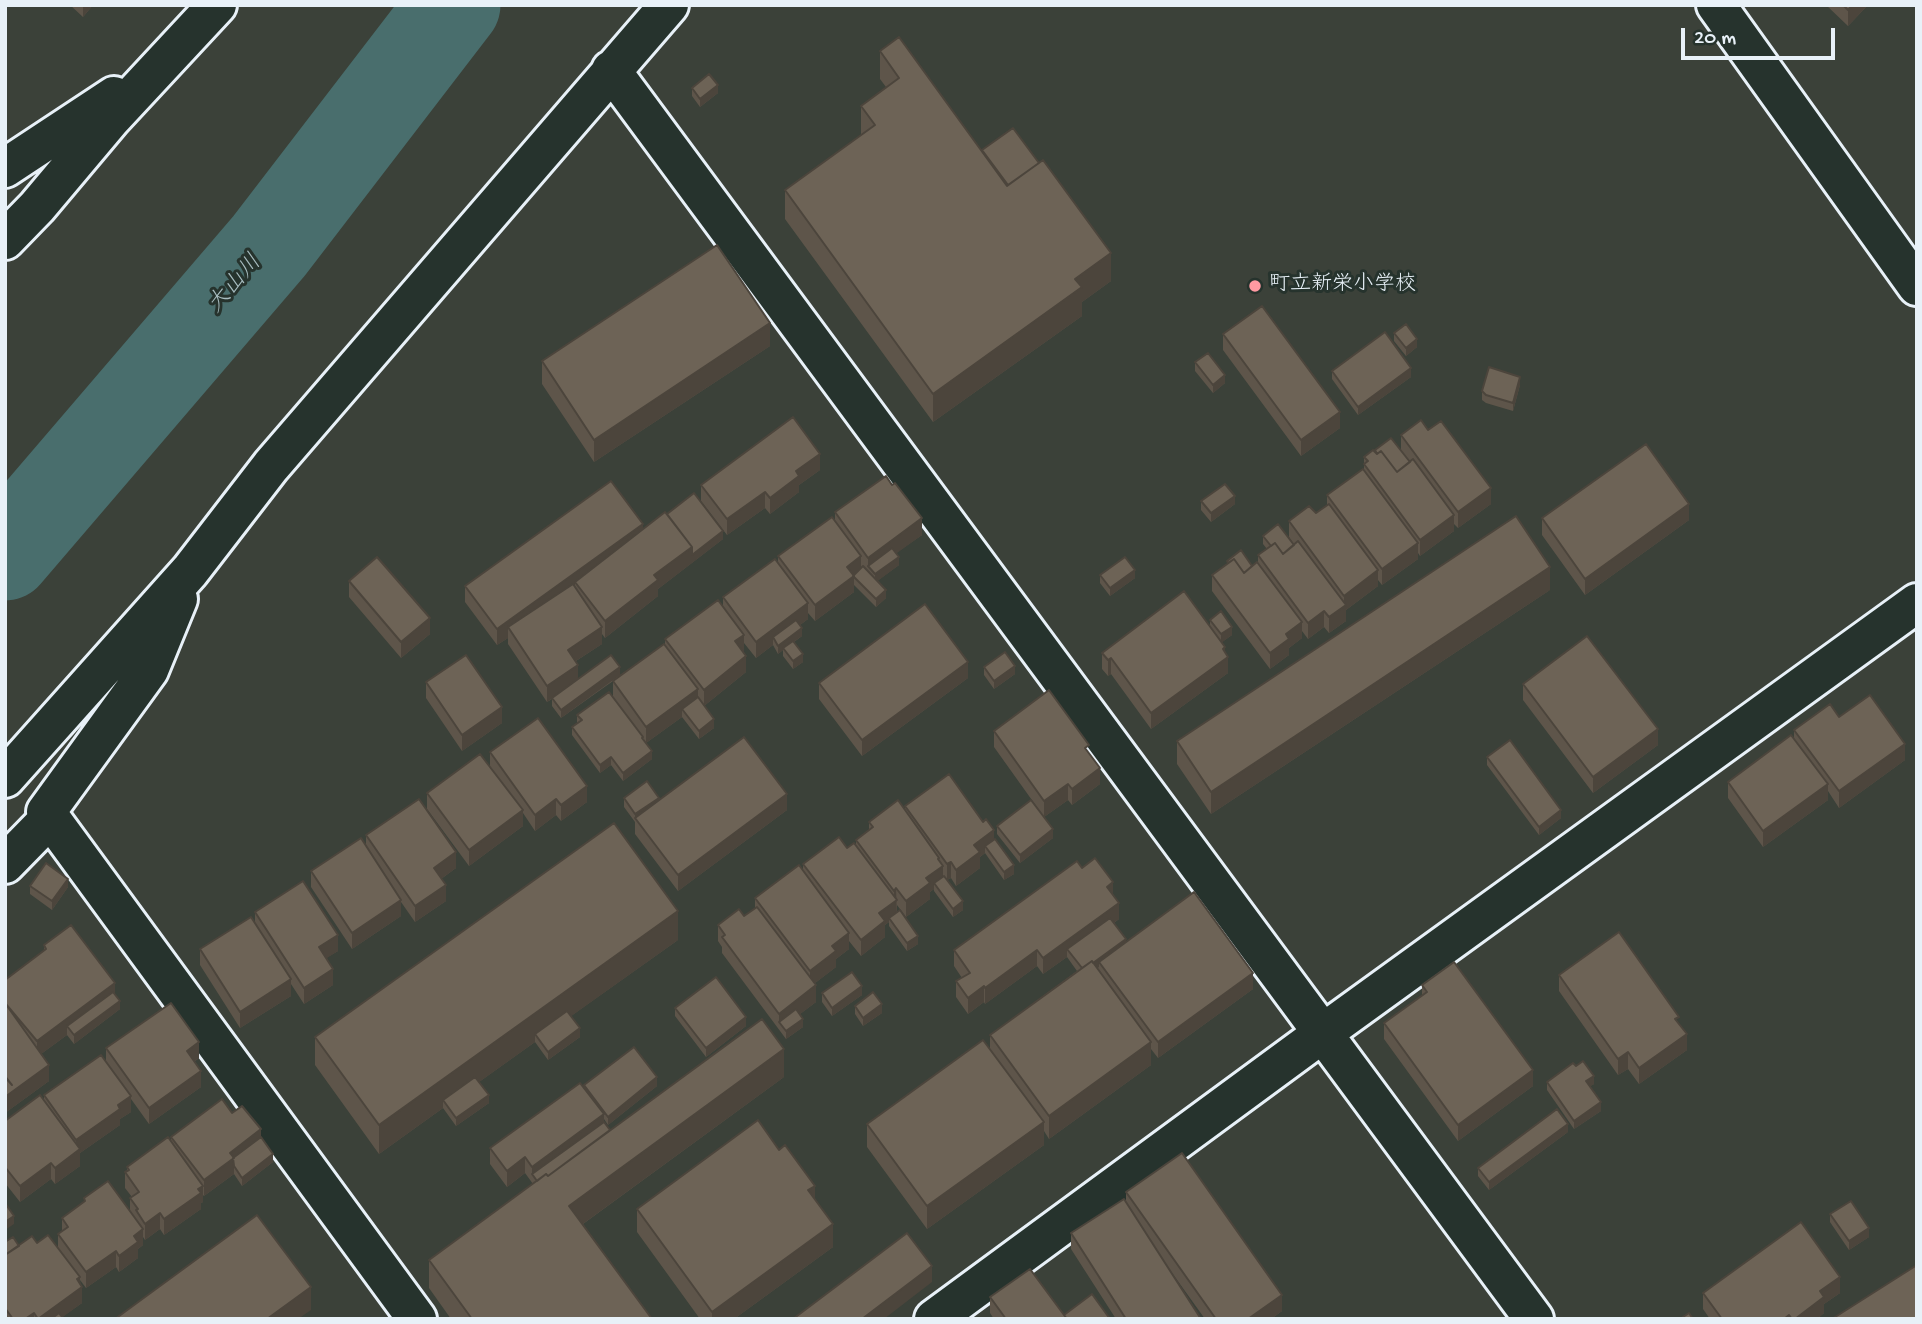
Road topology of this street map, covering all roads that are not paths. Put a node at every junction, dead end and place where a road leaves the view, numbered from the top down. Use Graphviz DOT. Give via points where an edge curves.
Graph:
graph roads {
  1 [pos="217,5"];
  2 [pos="668,5"];
  3 [pos="1716,5"];
  4 [pos="162,65"];
  5 [pos="611,70"];
  6 [pos="5,168"];
  7 [pos="5,240"];
  8 [pos="1917,286"];
  9 [pos="190,570"];
  10 [pos="1917,603"];
  11 [pos="5,778"];
  12 [pos="51,817"];
  13 [pos="5,864"];
  14 [pos="1323,1033"];
  15 [pos="417,1319"];
  16 [pos="934,1319"];
  17 [pos="1534,1319"];
  1 -- 4 [label="street"];
  2 -- 5 [label="street"];
  3 -- 8 [label="street"];
  4 -- 6 [label="street"];
  4 -- 7 [label="street"];
  5 -- 9 [label="street" via="271,466"];
  5 -- 14 [label="street"];
  9 -- 11 [label="street"];
  9 -- 12 [label="street" via="149,670 46,812"];
  10 -- 14 [label="street"];
  12 -- 13 [label="street"];
  12 -- 15 [label="street"];
  14 -- 16 [label="street"];
  14 -- 17 [label="street"];
}
